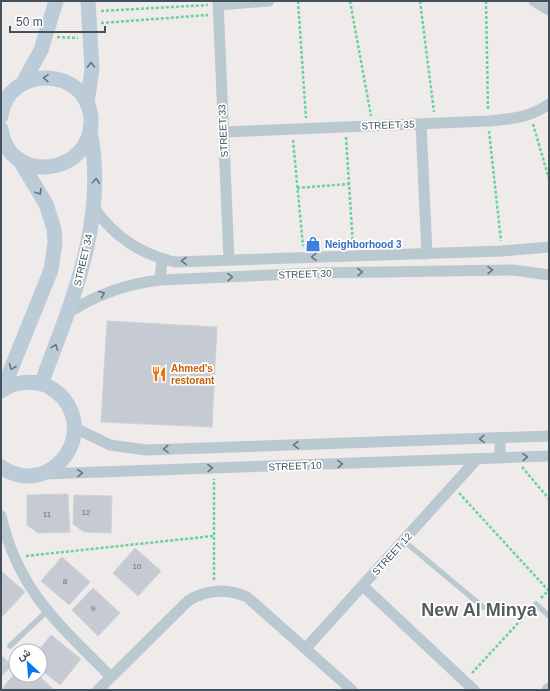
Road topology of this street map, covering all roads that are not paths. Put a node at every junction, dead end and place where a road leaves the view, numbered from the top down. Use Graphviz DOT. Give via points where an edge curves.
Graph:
graph roads {
  1 [pos="56,1"];
  2 [pos="269,1"];
  3 [pos="534,1"];
  4 [pos="218,7"];
  5 [pos="549,10"];
  6 [pos="89,12"];
  7 [pos="13,90"];
  8 [pos="87,104"];
  9 [pos="549,104"];
  10 [pos="1,116"];
  11 [pos="421,124"];
  12 [pos="1,128"];
  13 [pos="90,130"];
  14 [pos="224,132"];
  15 [pos="11,156"];
  16 [pos="94,208"];
  17 [pos="549,247"];
  18 [pos="508,251"];
  19 [pos="427,254"];
  20 [pos="162,259"];
  21 [pos="229,260"];
  22 [pos="513,270"];
  23 [pos="549,275"];
  24 [pos="160,280"];
  25 [pos="68,312"];
  26 [pos="41,384"];
  27 [pos="2,390"];
  28 [pos="75,428"];
  29 [pos="549,436"];
  30 [pos="500,438"];
  31 [pos="549,456"];
  32 [pos="500,458"];
  33 [pos="477,459"];
  34 [pos="3,470"];
  35 [pos="41,474"];
  36 [pos="1,516"];
  37 [pos="404,541"];
  38 [pos="363,586"];
  39 [pos="536,604"];
  40 [pos="483,607"];
  41 [pos="47,611"];
  42 [pos="549,616"];
  43 [pos="13,643"];
  44 [pos="306,648"];
  45 [pos="110,677"];
  46 [pos="98,690"];
  47 [pos="352,690"];
  48 [pos="474,690"];
  1 -- 7 [label="street" via="47,36 33,67"];
  2 -- 4 [label="street"];
  3 -- 5 [label="street"];
  4 -- 14 [label="street, STREET 33"];
  8 -- 6 [label="street, one-way" via="92,69"];
  8 -- 7 [label="street, one-way" via="80,93 60,79 41,78"];
  7 -- 10 [label="street"];
  8 -- 13 [label="street, STREET 34" via="91,117"];
  9 -- 11 [label="street, STREET 35" via="531,115 520,118"];
  11 -- 14 [label="street, STREET 35"];
  11 -- 19 [label="street"];
  12 -- 15 [label="street"];
  13 -- 15 [label="street" via="85,144 76,156 62,164 47,168 32,166"];
  16 -- 13 [label="street, STREET 34, one-way" via="96,175"];
  14 -- 21 [label="street, STREET 33"];
  15 -- 27 [label="street, one-way" via="46,204 53,223 55,243 51,270"];
  16 -- 20 [label="street, STREET 30" via="102,220 123,240"];
  16 -- 25 [label="street, STREET 34" via="80,276"];
  17 -- 18 [label="street, STREET 30"];
  18 -- 19 [label="street, STREET 30"];
  18 -- 22 [label="street"];
  19 -- 21 [label="street, STREET 30, one-way"];
  21 -- 20 [label="street, STREET 30, one-way" via="175,262"];
  20 -- 24 [label="street"];
  22 -- 23 [label="street, STREET 30"];
  24 -- 22 [label="street, STREET 30, one-way" via="317,273"];
  25 -- 24 [label="street, STREET 30, one-way" via="112,290"];
  26 -- 25 [label="street, STREET 34, one-way"];
  26 -- 27 [label="street" via="21,383"];
  26 -- 28 [label="street" via="52,388 68,405"];
  30 -- 28 [label="street, STREET 10, one-way" via="134,450 110,445"];
  28 -- 35 [label="street" via="73,443 66,457 55,467"];
  29 -- 30 [label="street, STREET 10"];
  30 -- 32 [label="street"];
  32 -- 31 [label="street, STREET 10, one-way"];
  32 -- 33 [label="street, STREET 10"];
  35 -- 33 [label="street, STREET 10, one-way"];
  33 -- 37 [label="street, STREET 12"];
  34 -- 35 [label="street" via="17,475"];
  36 -- 41 [label="street" via="13,558 26,583"];
  37 -- 38 [label="street, STREET 12"];
  37 -- 40 [label="lane"];
  38 -- 44 [label="street, STREET 12"];
  38 -- 48 [label="street"];
  39 -- 42 [label="lane"];
  41 -- 43 [label="lane"];
  41 -- 45 [label="street"];
  44 -- 45 [label="street" via="247,597 214,591 200,594 188,602"];
  44 -- 47 [label="street"];
  45 -- 46 [label="street"];
}
